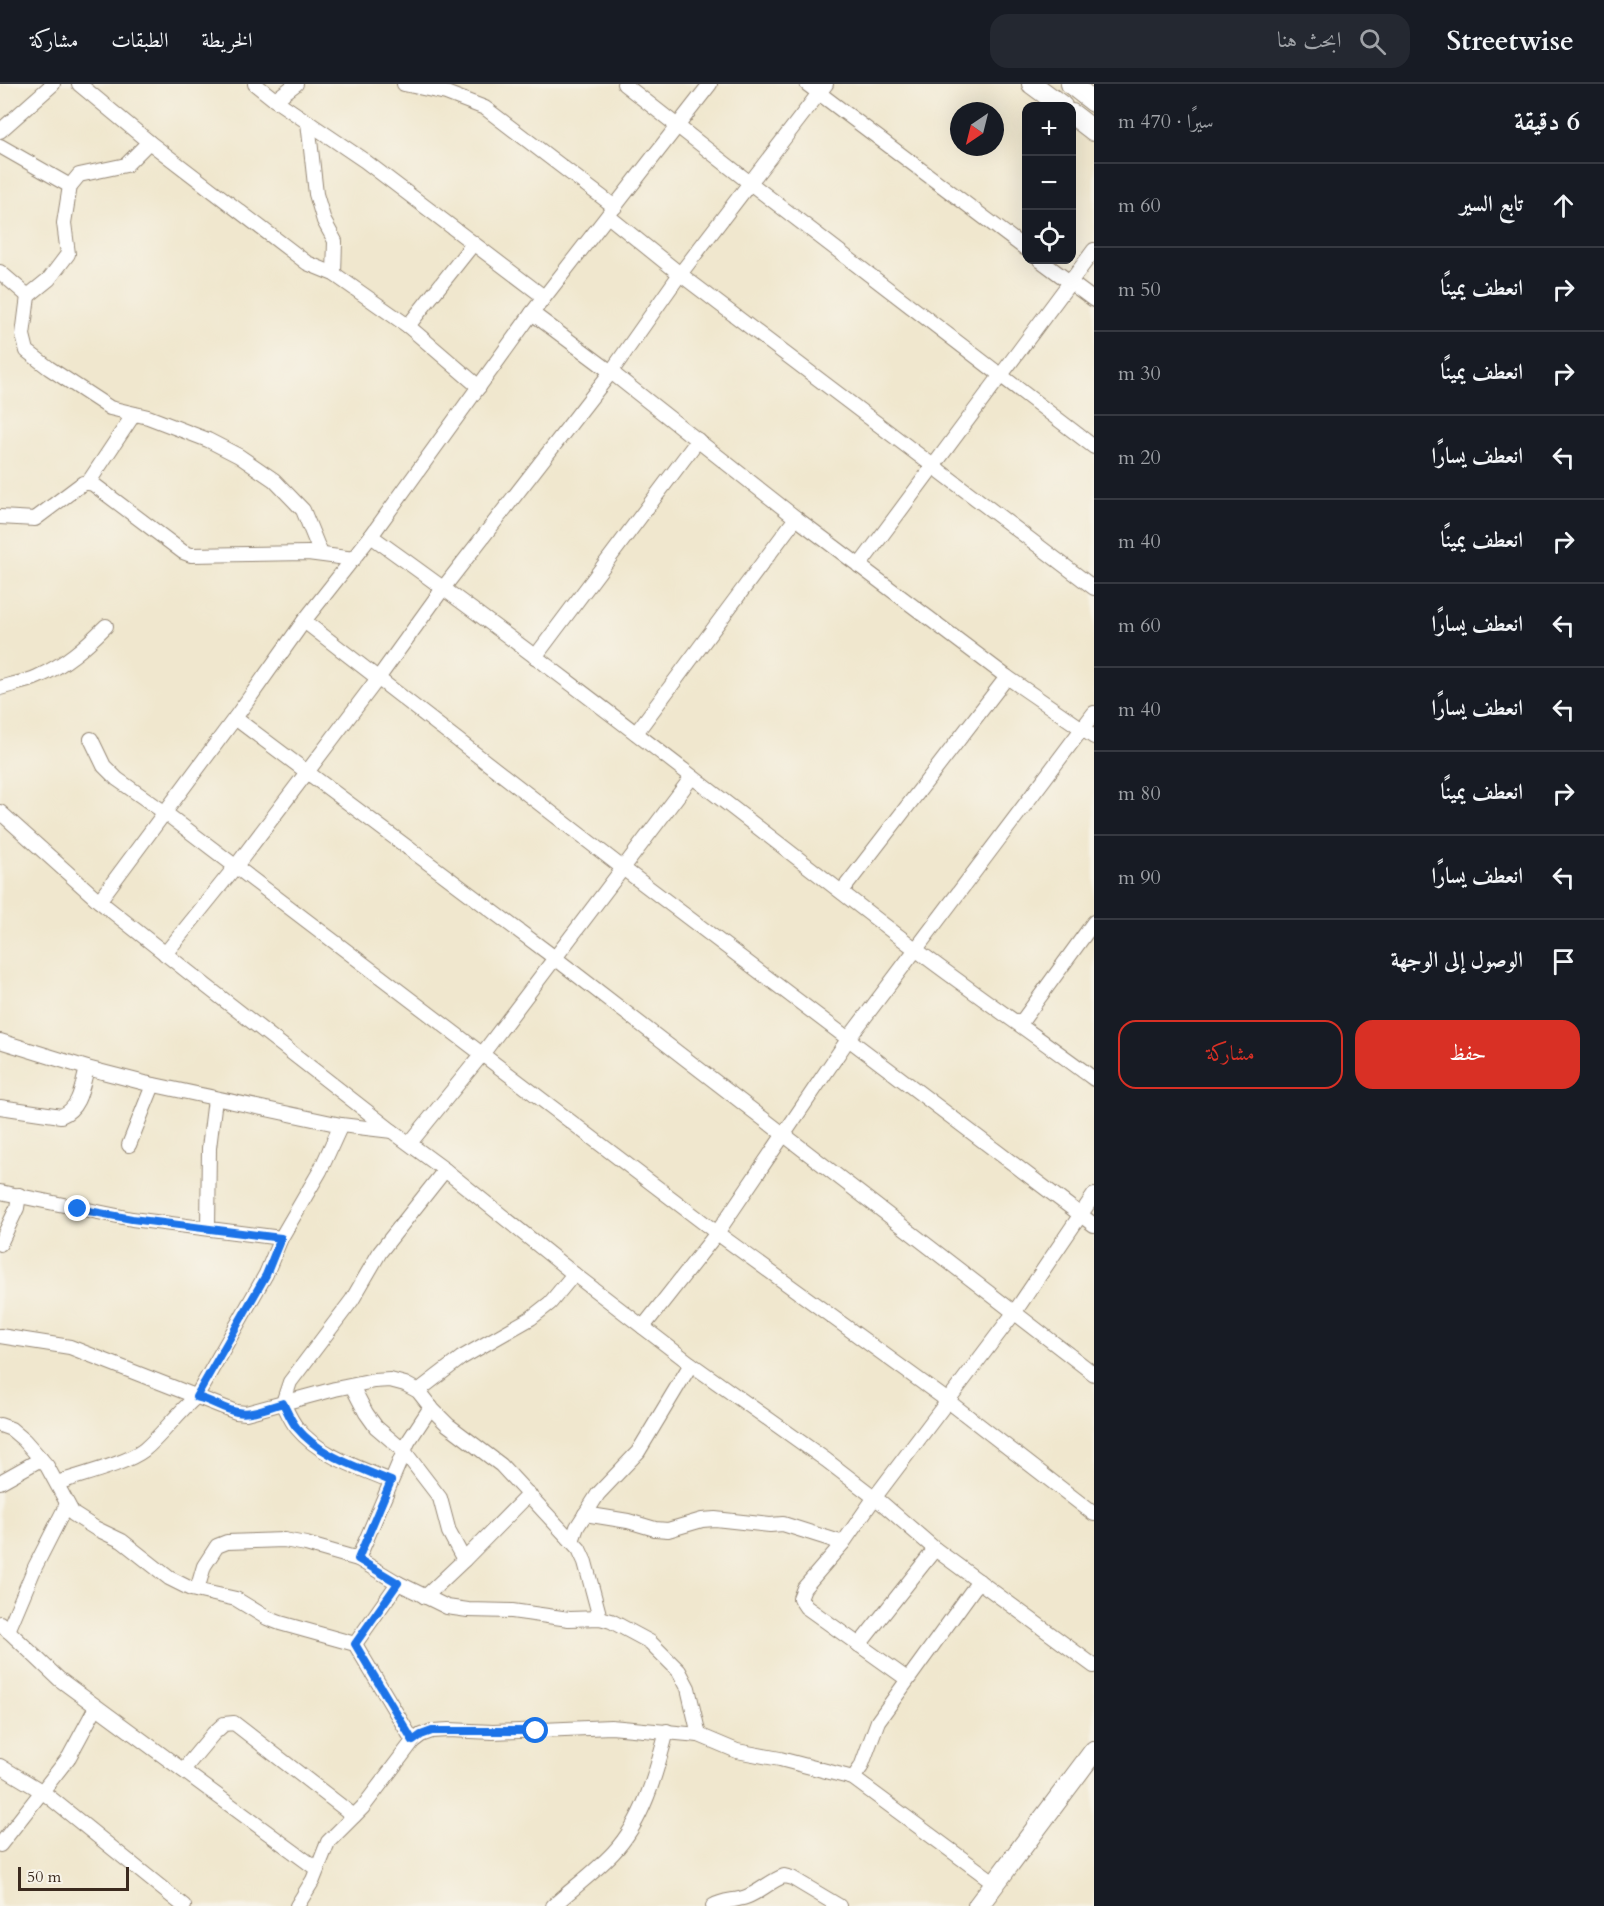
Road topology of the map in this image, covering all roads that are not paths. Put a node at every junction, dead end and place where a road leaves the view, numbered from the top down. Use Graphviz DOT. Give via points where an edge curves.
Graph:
graph roads {
  1 [pos="53,84"];
  2 [pos="79,84"];
  3 [pos="255,84"];
  4 [pos="296,84"];
  5 [pos="404,84"];
  6 [pos="624,84"];
  7 [pos="710,84"];
  8 [pos="807,84"];
  9 [pos="1032,84"];
  10 [pos="1071,84"];
  11 [pos="822,88"];
  12 [pos="275,100"];
  13 [pos="1057,102"];
  14 [pos="1094,102"];
  15 [pos="1076,118"];
  16 [pos="308,122"];
  17 [pos="678,127"];
  18 [pos="0,131"];
  19 [pos="1094,131"];
  20 [pos="149,142"];
  21 [pos="0,146"];
  22 [pos="750,183"];
  23 [pos="70,186"];
  24 [pos="612,211"];
  25 [pos="474,244"];
  26 [pos="1022,246"];
  27 [pos="1094,250"];
  28 [pos="1045,264"];
  29 [pos="0,272"];
  30 [pos="334,274"];
  31 [pos="680,274"];
  32 [pos="1071,283"];
  33 [pos="28,296"];
  34 [pos="544,297"];
  35 [pos="1094,300"];
  36 [pos="532,313"];
  37 [pos="408,326"];
  38 [pos="611,372"];
  39 [pos="1002,375"];
  40 [pos="479,387"];
  41 [pos="134,414"];
  42 [pos="698,440"];
  43 [pos="1094,447"];
  44 [pos="934,466"];
  45 [pos="88,483"];
  46 [pos="0,517"];
  47 [pos="796,518"];
  48 [pos="371,536"];
  49 [pos="321,554"];
  50 [pos="354,559"];
  51 [pos="859,566"];
  52 [pos="444,587"];
  53 [pos="1094,588"];
  54 [pos="304,621"];
  55 [pos="106,626"];
  56 [pos="535,657"];
  57 [pos="379,677"];
  58 [pos="1007,677"];
  59 [pos="0,688"];
  60 [pos="1094,712"];
  61 [pos="235,718"];
  62 [pos="1082,728"];
  63 [pos="636,733"];
  64 [pos="1094,737"];
  65 [pos="91,739"];
  66 [pos="307,770"];
  67 [pos="692,777"];
  68 [pos="0,812"];
  69 [pos="164,812"];
  70 [pos="236,866"];
  71 [pos="624,869"];
  72 [pos="842,891"];
  73 [pos="99,901"];
  74 [pos="1094,922"];
  75 [pos="916,949"];
  76 [pos="165,954"];
  77 [pos="555,958"];
  78 [pos="1020,1024"];
  79 [pos="849,1038"];
  80 [pos="0,1041"];
  81 [pos="483,1053"];
  82 [pos="87,1068"];
  83 [pos="1094,1079"];
  84 [pos="153,1085"];
  85 [pos="215,1099"];
  86 [pos="0,1107"];
  87 [pos="341,1125"];
  88 [pos="392,1131"];
  89 [pos="784,1135"];
  90 [pos="410,1143"];
  91 [pos="129,1145"];
  92 [pos="445,1170"];
  93 [pos="0,1192"];
  94 [pos="1094,1195"];
  95 [pos="19,1196"];
  96 [pos="1080,1214"];
  97 [pos="1094,1225"];
  98 [pos="207,1228"];
  99 [pos="717,1233"];
  100 [pos="281,1238"];
  101 [pos="0,1244"];
  102 [pos="574,1274"];
  103 [pos="1014,1313"];
  104 [pos="643,1327"];
  105 [pos="0,1336"];
  106 [pos="691,1364"];
  107 [pos="1094,1374"];
  108 [pos="352,1386"];
  109 [pos="418,1391"];
  110 [pos="196,1397"];
  111 [pos="948,1401"];
  112 [pos="283,1403"];
  113 [pos="431,1407"];
  114 [pos="0,1425"];
  115 [pos="404,1451"];
  116 [pos="41,1459"];
  117 [pos="391,1481"];
  118 [pos="0,1482"];
  119 [pos="57,1483"];
  120 [pos="529,1494"];
  121 [pos="875,1497"];
  122 [pos="67,1504"];
  123 [pos="585,1514"];
  124 [pos="1094,1514"];
  125 [pos="572,1541"];
  126 [pos="843,1543"];
  127 [pos="935,1549"];
  128 [pos="358,1559"];
  129 [pos="464,1560"];
  130 [pos="979,1581"];
  131 [pos="398,1583"];
  132 [pos="197,1590"];
  133 [pos="425,1597"];
  134 [pos="600,1618"];
  135 [pos="4,1627"];
  136 [pos="355,1644"];
  137 [pos="859,1645"];
  138 [pos="1094,1666"];
  139 [pos="907,1679"];
  140 [pos="96,1707"];
  141 [pos="667,1731"];
  142 [pos="699,1735"];
  143 [pos="413,1741"];
  144 [pos="1092,1759"];
  145 [pos="0,1766"];
  146 [pos="183,1770"];
  147 [pos="853,1778"];
  148 [pos="43,1792"];
  149 [pos="354,1816"];
  150 [pos="0,1845"];
  151 [pos="317,1869"];
  152 [pos="995,1883"];
  153 [pos="184,1906"];
  154 [pos="297,1906"];
  155 [pos="553,1906"];
  156 [pos="713,1906"];
  157 [pos="839,1906"];
  158 [pos="978,1906"];
  1 -- 18 [label="street"];
  2 -- 20 [label="street"];
  3 -- 12 [label="street"];
  4 -- 12 [label="street"];
  5 -- 24 [label="street" via="446,93 485,108"];
  6 -- 17 [label="street"];
  7 -- 17 [label="street"];
  8 -- 11 [label="street"];
  9 -- 13 [label="main road"];
  10 -- 14 [label="main road"];
  11 -- 22 [label="street"];
  11 -- 26 [label="street"];
  12 -- 16 [label="street"];
  15 -- 19 [label="main road"];
  16 -- 25 [label="street"];
  16 -- 30 [label="street" via="316,194 335,241"];
  17 -- 22 [label="street"];
  17 -- 24 [label="street"];
  20 -- 23 [label="street" via="126,165 79,175"];
  20 -- 30 [label="street" via="307,263"];
  21 -- 23 [label="street"];
  22 -- 31 [label="street"];
  22 -- 39 [label="street"];
  23 -- 33 [label="street" via="64,223 68,254 49,279"];
  24 -- 31 [label="street"];
  24 -- 34 [label="street"];
  25 -- 34 [label="street"];
  25 -- 37 [label="street"];
  27 -- 32 [label="street"];
  28 -- 32 [label="street"];
  29 -- 33 [label="street"];
  30 -- 37 [label="street"];
  31 -- 38 [label="street"];
  31 -- 44 [label="street"];
  32 -- 35 [label="street"];
  32 -- 39 [label="street"];
  33 -- 41 [label="street" via="23,335 27,351 110,408"];
  34 -- 36 [label="street"];
  36 -- 38 [label="street"];
  36 -- 40 [label="street"];
  37 -- 40 [label="street"];
  38 -- 42 [label="street"];
  38 -- 52 [label="street"];
  39 -- 43 [label="street"];
  39 -- 44 [label="street"];
  40 -- 48 [label="street"];
  41 -- 45 [label="street"];
  41 -- 49 [label="street" via="208,440 274,480 303,510"];
  42 -- 47 [label="street"];
  42 -- 56 [label="street"];
  44 -- 51 [label="street"];
  44 -- 53 [label="street"];
  45 -- 46 [label="street" via="35,519"];
  45 -- 49 [label="street" via="190,555"];
  47 -- 51 [label="street"];
  47 -- 63 [label="street"];
  48 -- 50 [label="street"];
  48 -- 52 [label="street"];
  49 -- 50 [label="street"];
  50 -- 54 [label="street"];
  51 -- 58 [label="street"];
  52 -- 56 [label="street"];
  52 -- 57 [label="street"];
  54 -- 57 [label="street"];
  54 -- 61 [label="street"];
  55 -- 59 [label="street" via="59,666 36,678"];
  56 -- 63 [label="street"];
  57 -- 66 [label="street"];
  57 -- 71 [label="street"];
  58 -- 62 [label="street"];
  58 -- 72 [label="street"];
  60 -- 62 [label="street"];
  61 -- 66 [label="street"];
  61 -- 69 [label="street"];
  62 -- 64 [label="street"];
  62 -- 75 [label="street"];
  63 -- 67 [label="street"];
  65 -- 69 [label="street" via="104,766 117,779"];
  66 -- 70 [label="street"];
  66 -- 77 [label="street"];
  67 -- 71 [label="street"];
  67 -- 72 [label="street"];
  68 -- 73 [label="street"];
  69 -- 70 [label="street"];
  69 -- 73 [label="street"];
  70 -- 76 [label="street"];
  70 -- 81 [label="street"];
  71 -- 77 [label="street"];
  71 -- 79 [label="street"];
  72 -- 75 [label="street"];
  73 -- 76 [label="street"];
  74 -- 78 [label="street"];
  75 -- 78 [label="street"];
  75 -- 79 [label="street"];
  76 -- 88 [label="street"];
  77 -- 81 [label="street"];
  77 -- 89 [label="street"];
  78 -- 83 [label="street"];
  79 -- 89 [label="street"];
  79 -- 96 [label="street"];
  80 -- 82 [label="street"];
  81 -- 90 [label="street"];
  81 -- 99 [label="street"];
  82 -- 84 [label="street"];
  82 -- 86 [label="street" via="70,1113 61,1116"];
  84 -- 85 [label="street"];
  84 -- 91 [label="street"];
  85 -- 87 [label="street"];
  85 -- 98 [label="street"];
  87 -- 88 [label="street"];
  87 -- 100 [label="street" via="320,1171"];
  88 -- 90 [label="street"];
  89 -- 99 [label="street"];
  89 -- 103 [label="street"];
  90 -- 92 [label="street"];
  92 -- 102 [label="street"];
  92 -- 112 [label="street" via="380,1252 352,1300 290,1382"];
  93 -- 95 [label="street"];
  94 -- 96 [label="street"];
  95 -- 98 [label="street" via="132,1219"];
  95 -- 101 [label="street"];
  96 -- 97 [label="street"];
  96 -- 103 [label="street"];
  98 -- 100 [label="street"];
  99 -- 104 [label="street"];
  99 -- 111 [label="street"];
  100 -- 110 [label="street" via="266,1275"];
  102 -- 104 [label="street"];
  102 -- 109 [label="street" via="550,1303 531,1318 461,1358"];
  103 -- 107 [label="street"];
  103 -- 111 [label="street"];
  104 -- 106 [label="street"];
  105 -- 110 [label="street" via="70,1347"];
  106 -- 121 [label="street"];
  106 -- 123 [label="street" via="638,1452 605,1484"];
  108 -- 109 [label="street" via="390,1380"];
  108 -- 112 [label="street"];
  108 -- 115 [label="street" via="376,1427"];
  109 -- 113 [label="street"];
  110 -- 112 [label="street" via="246,1413"];
  110 -- 119 [label="street" via="143,1450"];
  111 -- 121 [label="street"];
  111 -- 124 [label="street"];
  112 -- 117 [label="street" via="295,1426 325,1452"];
  113 -- 115 [label="street"];
  113 -- 120 [label="street" via="448,1425 501,1465"];
  114 -- 116 [label="street" via="11,1429"];
  115 -- 117 [label="street"];
  115 -- 129 [label="street" via="440,1498 449,1532"];
  116 -- 118 [label="street"];
  116 -- 119 [label="street"];
  117 -- 128 [label="street"];
  119 -- 122 [label="street"];
  120 -- 125 [label="street"];
  120 -- 129 [label="street"];
  121 -- 126 [label="street"];
  121 -- 127 [label="street"];
  122 -- 132 [label="street" via="73,1514 122,1542 169,1578"];
  122 -- 135 [label="street"];
  123 -- 125 [label="street"];
  123 -- 126 [label="street" via="668,1530 715,1519 783,1524"];
  125 -- 134 [label="street" via="585,1562"];
  126 -- 137 [label="street" via="804,1588 800,1599"];
  127 -- 130 [label="street"];
  127 -- 137 [label="street"];
  128 -- 131 [label="street"];
  128 -- 132 [label="street" via="284,1540 227,1542 211,1554"];
  129 -- 133 [label="street"];
  130 -- 138 [label="street"];
  130 -- 139 [label="street"];
  131 -- 133 [label="street"];
  131 -- 136 [label="street"];
  132 -- 136 [label="street" via="236,1599 267,1618 295,1628"];
  133 -- 134 [label="street" via="447,1607 468,1610"];
  134 -- 142 [label="street" via="650,1642 679,1671 688,1689"];
  135 -- 140 [label="street" via="59,1679"];
  136 -- 143 [label="street"];
  137 -- 139 [label="street"];
  139 -- 147 [label="street" via="878,1721"];
  140 -- 146 [label="street"];
  140 -- 148 [label="street" via="69,1756"];
  141 -- 142 [label="street"];
  141 -- 143 [label="street" via="611,1727 449,1730 432,1731"];
  141 -- 155 [label="street" via="656,1774 628,1834 614,1853"];
  142 -- 147 [label="street" via="737,1751"];
  143 -- 149 [label="street"];
  144 -- 152 [label="main road"];
  145 -- 148 [label="street"];
  146 -- 149 [label="street" via="213,1734 224,1724 234,1723"];
  146 -- 151 [label="street"];
  147 -- 152 [label="street"];
  148 -- 150 [label="street"];
  148 -- 153 [label="street"];
  149 -- 151 [label="street" via="328,1842"];
  151 -- 154 [label="street"];
  152 -- 158 [label="main road"];
  156 -- 157 [label="street" via="758,1893 784,1876"];
}
